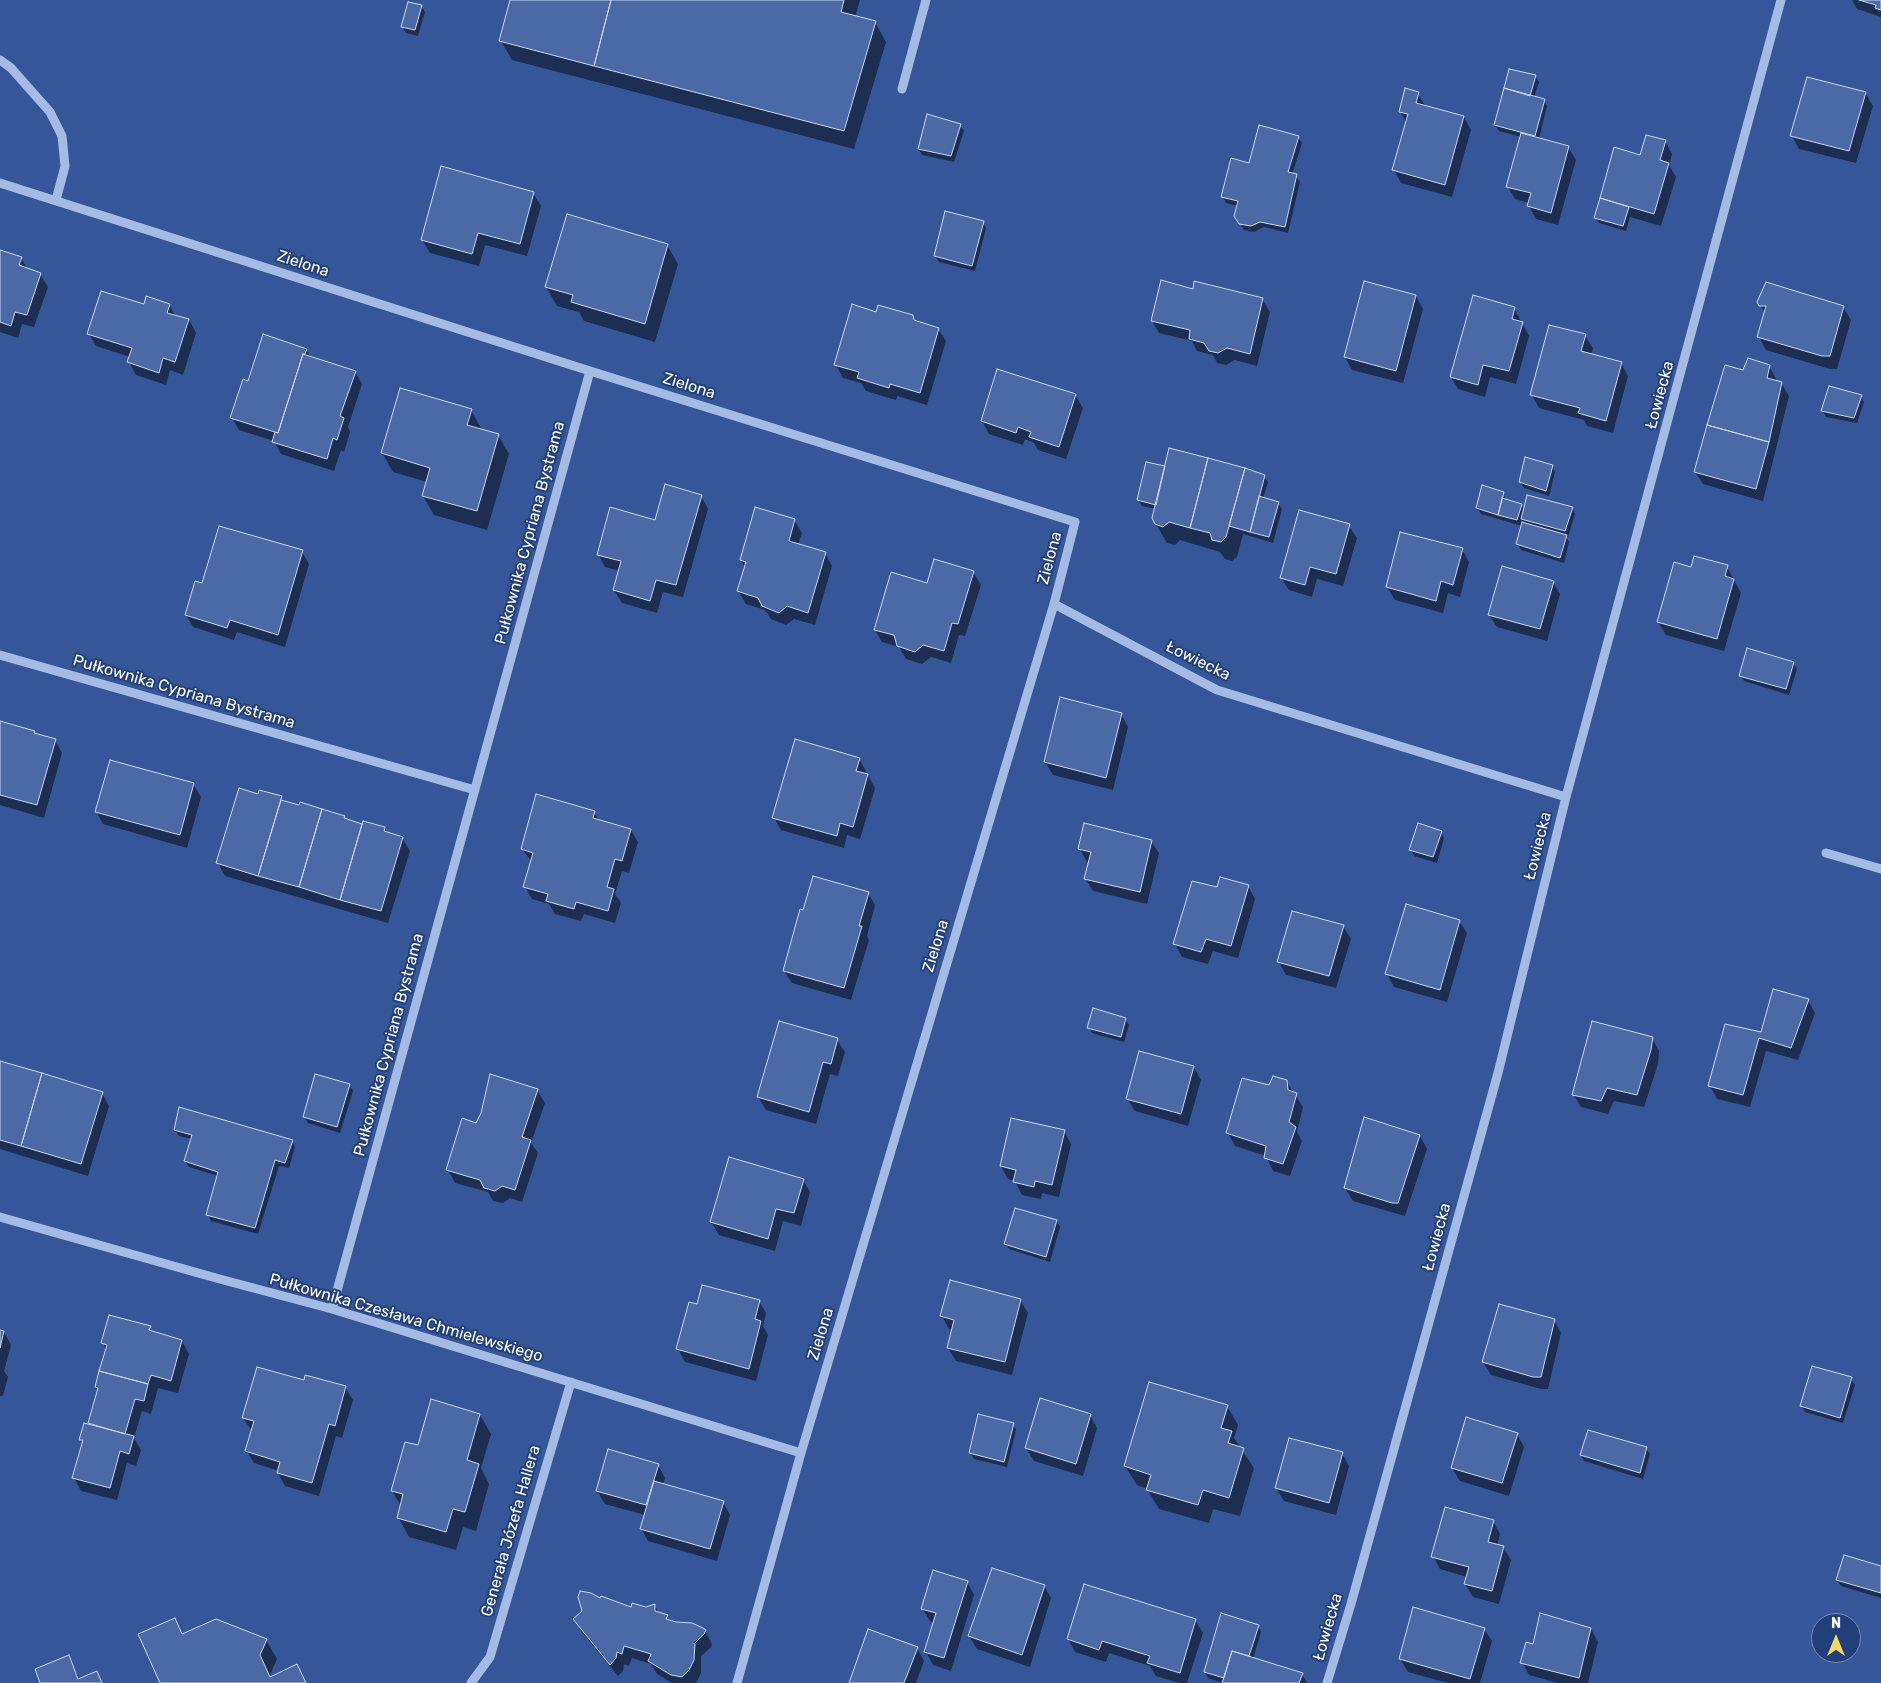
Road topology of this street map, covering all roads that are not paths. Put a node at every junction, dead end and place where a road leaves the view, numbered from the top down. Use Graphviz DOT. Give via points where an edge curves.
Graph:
graph roads {
  1 [pos="926,0"];
  2 [pos="1781,0"];
  3 [pos="0,60"];
  4 [pos="902,89"];
  5 [pos="0,183"];
  6 [pos="56,200"];
  7 [pos="590,371"];
  8 [pos="1054,604"];
  9 [pos="0,655"];
  10 [pos="475,790"];
  11 [pos="1566,797"];
  12 [pos="1826,853"];
  13 [pos="1881,869"];
  14 [pos="0,1216"];
  15 [pos="332,1309"];
  16 [pos="571,1382"];
  17 [pos="801,1453"];
  18 [pos="471,1683"];
  19 [pos="737,1683"];
  20 [pos="1328,1683"];
  1 -- 4 [label="street"];
  2 -- 11 [label="street, Łowiecka"];
  3 -- 6 [label="street" via="50,112 62,136 65,166"];
  5 -- 6 [label="street, Zielona"];
  6 -- 7 [label="street, Zielona"];
  7 -- 8 [label="street, Zielona" via="1075,522"];
  7 -- 10 [label="street, Pułkownika Cypriana Bystrama"];
  8 -- 11 [label="street, Łowiecka" via="1217,690"];
  8 -- 17 [label="street, Zielona"];
  9 -- 10 [label="street, Pułkownika Cypriana Bystrama"];
  10 -- 15 [label="street, Pułkownika Cypriana Bystrama"];
  11 -- 20 [label="street, Łowiecka" via="1498,1073"];
  12 -- 13 [label="street"];
  14 -- 15 [label="street, Pułkownika Czesława Chmielewskiego"];
  15 -- 16 [label="street, Pułkownika Czesława Chmielewskiego"];
  16 -- 17 [label="street, Pułkownika Czesława Chmielewskiego"];
  16 -- 18 [label="street, Generała Józefa Hallera" via="490,1657"];
  17 -- 19 [label="street, Zielona"];
}
